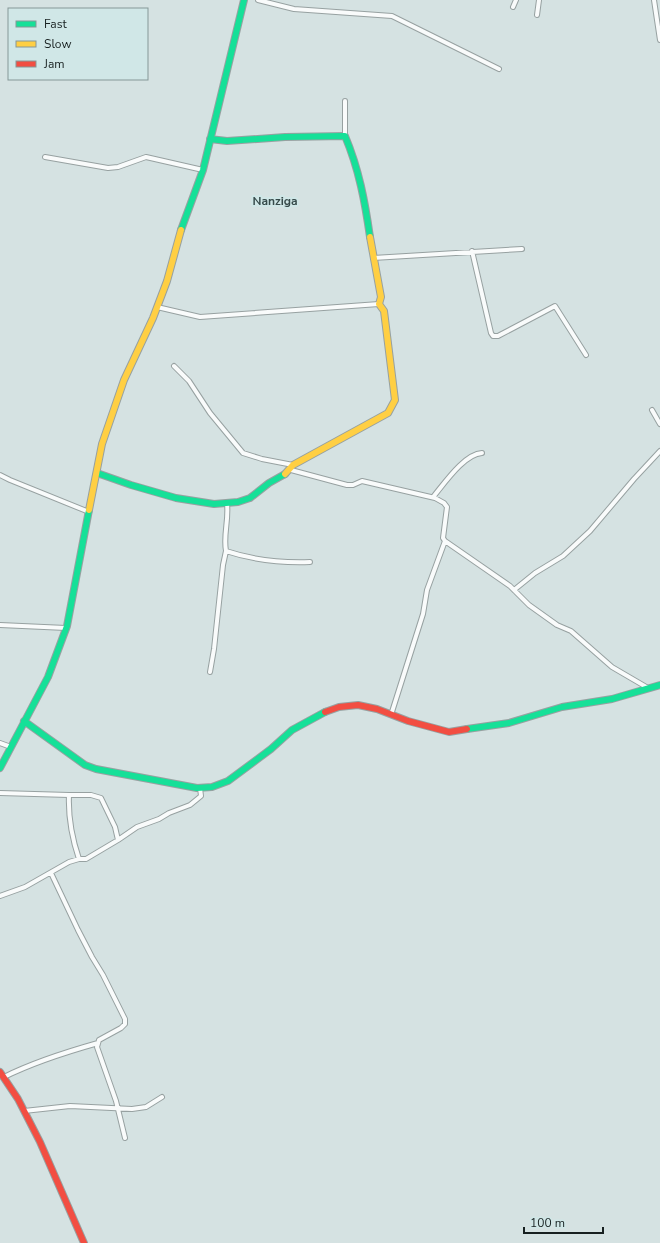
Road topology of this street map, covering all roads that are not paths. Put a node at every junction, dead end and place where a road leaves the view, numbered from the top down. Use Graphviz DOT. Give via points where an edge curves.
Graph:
graph roads {
  1 [pos="244,0"];
  2 [pos="258,0"];
  3 [pos="516,0"];
  4 [pos="539,0"];
  5 [pos="654,0"];
  6 [pos="514,7"];
  7 [pos="656,14"];
  8 [pos="537,15"];
  9 [pos="660,18"];
  10 [pos="660,40"];
  11 [pos="499,69"];
  12 [pos="345,101"];
  13 [pos="345,136"];
  14 [pos="210,138"];
  15 [pos="45,157"];
  16 [pos="203,170"];
  17 [pos="522,249"];
  18 [pos="472,252"];
  19 [pos="373,258"];
  20 [pos="379,304"];
  21 [pos="157,306"];
  22 [pos="586,354"];
  23 [pos="174,366"];
  24 [pos="652,410"];
  25 [pos="660,424"];
  26 [pos="660,451"];
  27 [pos="482,453"];
  28 [pos="292,468"];
  29 [pos="97,473"];
  30 [pos="0,475"];
  31 [pos="433,497"];
  32 [pos="227,504"];
  33 [pos="89,512"];
  34 [pos="445,541"];
  35 [pos="226,551"];
  36 [pos="310,562"];
  37 [pos="514,590"];
  38 [pos="0,625"];
  39 [pos="66,628"];
  40 [pos="210,672"];
  41 [pos="660,686"];
  42 [pos="648,689"];
  43 [pos="391,715"];
  44 [pos="24,721"];
  45 [pos="0,743"];
  46 [pos="11,747"];
  47 [pos="0,768"];
  48 [pos="200,788"];
  49 [pos="0,793"];
  50 [pos="69,795"];
  51 [pos="118,840"];
  52 [pos="79,858"];
  53 [pos="50,873"];
  54 [pos="0,896"];
  55 [pos="98,1043"];
  56 [pos="2,1075"];
  57 [pos="162,1097"];
  58 [pos="118,1108"];
  59 [pos="24,1111"];
  60 [pos="126,1138"];
  61 [pos="84,1243"];
  1 -- 14 [label="street" via="218,114"];
  2 -- 11 [label="street" via="294,9 392,16"];
  3 -- 6 [label="street"];
  4 -- 8 [label="street"];
  5 -- 7 [label="street"];
  7 -- 9 [label="street"];
  7 -- 10 [label="street"];
  12 -- 13 [label="street"];
  13 -- 14 [label="street" via="285,136 227,141"];
  13 -- 19 [label="street" via="362,188"];
  14 -- 16 [label="street"];
  15 -- 16 [label="street" via="108,168 146,157"];
  16 -- 21 [label="street"];
  17 -- 18 [label="street"];
  18 -- 19 [label="street"];
  18 -- 22 [label="street" via="493,336 498,336 555,306"];
  19 -- 20 [label="street" via="381,297"];
  20 -- 21 [label="street" via="200,317"];
  20 -- 28 [label="street" via="384,310 396,400 388,413"];
  21 -- 29 [label="street" via="124,380 102,444"];
  23 -- 28 [label="street" via="242,453"];
  24 -- 25 [label="street"];
  26 -- 37 [label="street" via="590,531 563,556"];
  27 -- 31 [label="street" via="469,457"];
  28 -- 31 [label="street" via="347,485 362,481"];
  28 -- 32 [label="street" via="290,472 251,497"];
  29 -- 32 [label="street" via="185,501"];
  29 -- 33 [label="street"];
  30 -- 33 [label="street"];
  31 -- 34 [label="street" via="448,507 443,538"];
  32 -- 35 [label="street"];
  33 -- 39 [label="street"];
  34 -- 37 [label="street"];
  34 -- 43 [label="street" via="427,590 421,622"];
  35 -- 36 [label="street" via="277,562"];
  35 -- 40 [label="street"];
  37 -- 42 [label="street" via="529,605 571,631 612,667"];
  38 -- 39 [label="street"];
  39 -- 44 [label="street" via="48,677"];
  41 -- 42 [label="street"];
  42 -- 43 [label="street" via="612,699 562,707 509,723 449,732"];
  43 -- 48 [label="street" via="358,705 339,707 320,714 292,730 228,781 212,788"];
  44 -- 46 [label="street"];
  44 -- 48 [label="street" via="85,765"];
  45 -- 46 [label="street"];
  46 -- 47 [label="street"];
  48 -- 51 [label="street" via="201,796 190,805 137,827"];
  49 -- 50 [label="street"];
  50 -- 51 [label="street" via="91,795 101,798 115,827"];
  50 -- 52 [label="street" via="72,833"];
  51 -- 52 [label="street" via="86,859"];
  52 -- 53 [label="street"];
  53 -- 54 [label="street" via="25,887"];
  53 -- 55 [label="street" via="126,1019 121,1028"];
  55 -- 56 [label="street" via="58,1054"];
  55 -- 58 [label="street" via="99,1055"];
  56 -- 59 [label="street"];
  57 -- 58 [label="street" via="146,1107"];
  58 -- 59 [label="street" via="70,1106"];
  58 -- 60 [label="street"];
  59 -- 61 [label="street" via="64,1192"];
}
